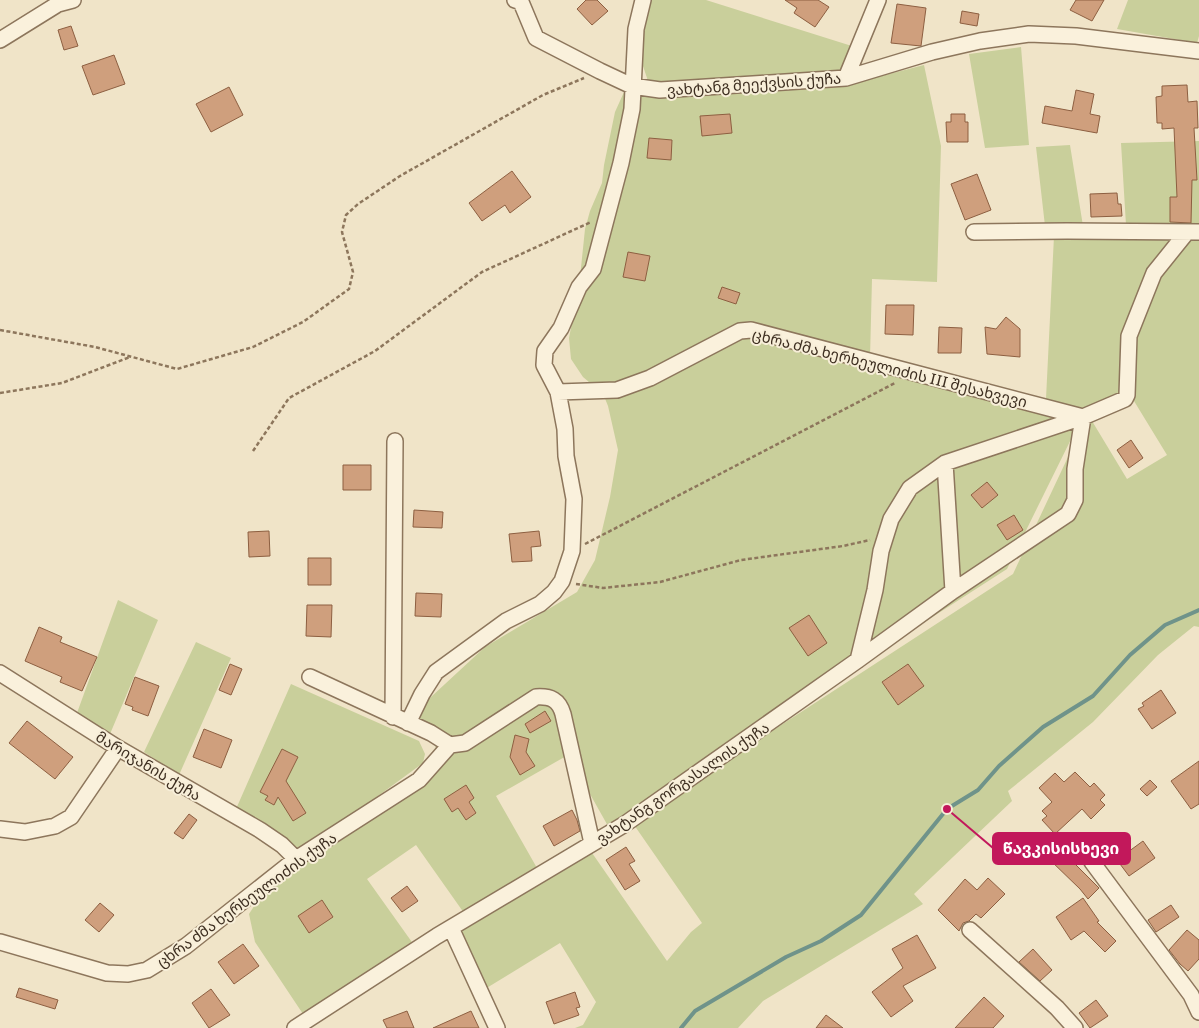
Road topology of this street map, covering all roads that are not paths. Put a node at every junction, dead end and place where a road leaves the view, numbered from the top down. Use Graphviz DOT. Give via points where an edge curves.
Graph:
graph roads {
  1 [pos="73,0"];
  2 [pos="515,0"];
  3 [pos="643,0"];
  4 [pos="878,0"];
  5 [pos="0,40"];
  6 [pos="1199,51"];
  7 [pos="846,78"];
  8 [pos="632,86"];
  9 [pos="974,232"];
  10 [pos="1193,232"];
  11 [pos="558,392"];
  12 [pos="1083,417"];
  13 [pos="395,441"];
  14 [pos="945,463"];
  15 [pos="953,591"];
  16 [pos="858,660"];
  17 [pos="0,673"];
  18 [pos="310,677"];
  19 [pos="393,717"];
  20 [pos="408,723"];
  21 [pos="450,745"];
  22 [pos="118,748"];
  23 [pos="0,829"];
  24 [pos="592,843"];
  25 [pos="296,859"];
  26 [pos="1092,862"];
  27 [pos="451,928"];
  28 [pos="970,930"];
  29 [pos="0,942"];
  30 [pos="1199,1012"];
  31 [pos="295,1028"];
  32 [pos="497,1028"];
  33 [pos="1075,1028"];
  1 -- 5 [label="street" via="58,4"];
  2 -- 8 [label="street, ვახტანგ მეექვსის ქუჩა" via="521,2 536,38"];
  3 -- 8 [label="street" via="636,29"];
  4 -- 7 [label="street"];
  6 -- 7 [label="street, ვახტანგ მეექვსის ქუჩა" via="1076,36 1029,34 932,52"];
  7 -- 8 [label="street, ვახტანგ მეექვსის ქუჩა" via="660,90"];
  8 -- 11 [label="street" via="632,109 621,163 593,269 579,287 561,328 546,351 544,365"];
  9 -- 10 [label="street"];
  10 -- 12 [label="street" via="1154,273 1129,336 1127,395 1120,402"];
  11 -- 12 [label="street, ცხრა ძმა ხერხეულიძის III შესახვევი" via="617,390 650,378 740,331 750,330"];
  11 -- 20 [label="street" via="574,499 572,551 562,581 540,604 506,621 436,672"];
  12 -- 14 [label="street"];
  12 -- 15 [label="street, ვახტანგ გორგასალის ქუჩა" via="1075,469 1075,500 1068,514"];
  13 -- 19 [label="street"];
  14 -- 15 [label="street"];
  14 -- 16 [label="street" via="910,488 891,519"];
  15 -- 16 [label="street, ვახტანგ გორგასალის ქუჩა"];
  16 -- 24 [label="street, ვახტანგ გორგასალის ქუჩა" via="625,824"];
  17 -- 22 [label="street, მარიჯანის ქუჩა"];
  18 -- 19 [label="street"];
  19 -- 20 [label="street"];
  20 -- 21 [label="street"];
  21 -- 24 [label="street" via="465,743 536,697 554,700 561,706"];
  21 -- 25 [label="street, ცხრა ძმა ხერხეულიძის ქუჩა" via="419,780"];
  22 -- 23 [label="street" via="71,817 56,826 25,832"];
  22 -- 25 [label="street, მარიჯანის ქუჩა" via="260,830 282,844"];
  24 -- 27 [label="street, ვახტანგ გორგასალის ქუჩა"];
  25 -- 29 [label="street, ცხრა ძმა ხერხეულიძის ქუჩა" via="186,946 147,970 128,974 107,973"];
  26 -- 30 [label="street" via="1191,995"];
  27 -- 31 [label="street, ვახტანგ გორგასალის ქუჩა"];
  27 -- 32 [label="street"];
  28 -- 33 [label="street"];
}
